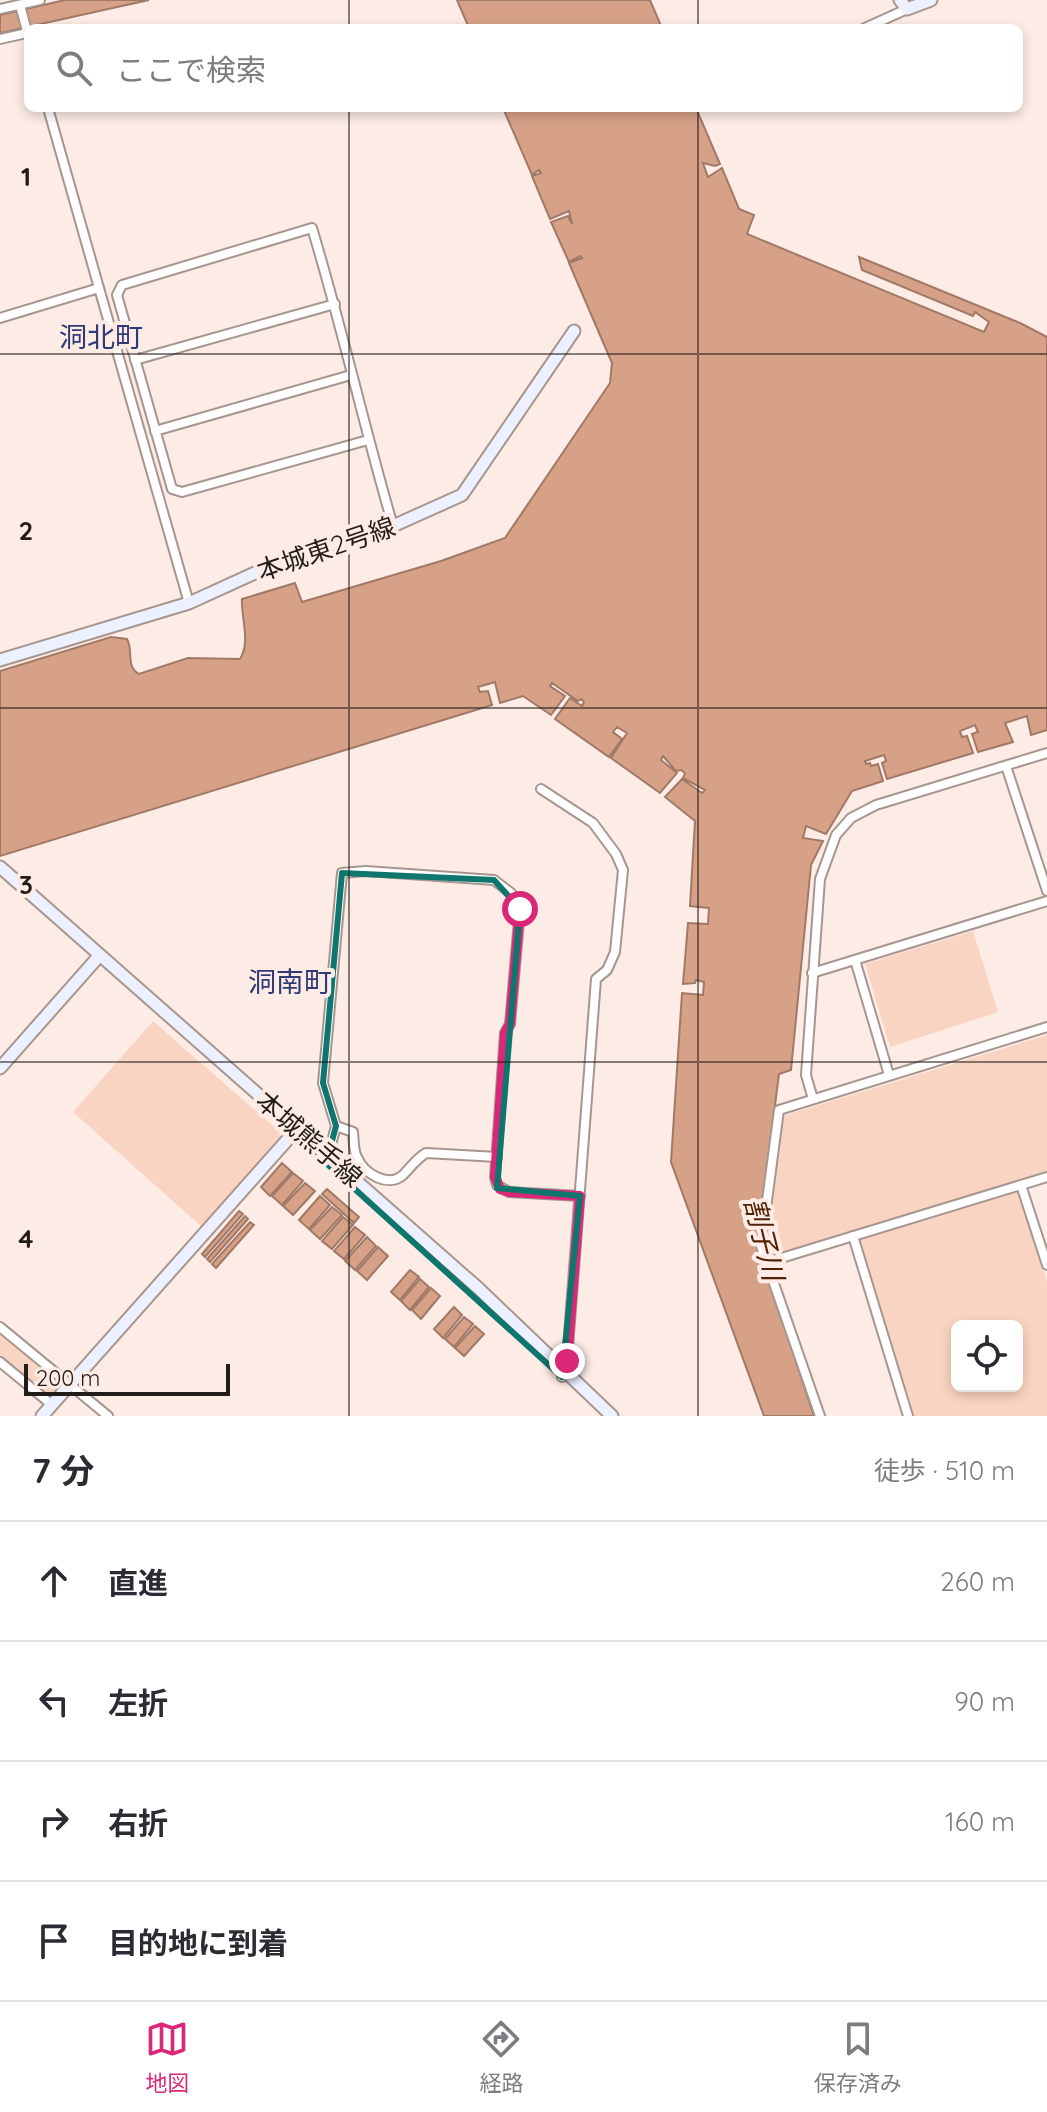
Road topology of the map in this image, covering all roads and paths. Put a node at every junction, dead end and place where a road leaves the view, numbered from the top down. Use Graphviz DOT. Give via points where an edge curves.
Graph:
graph roads {
  1 [pos="40,0"];
  2 [pos="931,0"];
  3 [pos="903,5"];
  4 [pos="21,6"];
  5 [pos="0,9"];
  6 [pos="25,24"];
  7 [pos="872,24"];
  8 [pos="24,33"];
  9 [pos="0,39"];
  10 [pos="49,112"];
  11 [pos="99,288"];
  12 [pos="335,304"];
  13 [pos="0,318"];
  14 [pos="574,331"];
  15 [pos="135,360"];
  16 [pos="351,375"];
  17 [pos="155,431"];
  18 [pos="368,440"];
  19 [pos="393,526"];
  20 [pos="189,603"];
  21 [pos="0,660"];
  22 [pos="1047,753"];
  23 [pos="1006,766"];
  24 [pos="541,789"];
  25 [pos="0,867"];
  26 [pos="0,876"];
  27 [pos="1047,891"];
  28 [pos="1047,901"];
  29 [pos="99,957"];
  30 [pos="855,960"];
  31 [pos="812,973"];
  32 [pos="1047,1027"];
  33 [pos="0,1068"];
  34 [pos="889,1075"];
  35 [pos="813,1099"];
  36 [pos="336,1126"];
  37 [pos="295,1131"];
  38 [pos="328,1156"];
  39 [pos="497,1157"];
  40 [pos="1047,1177"];
  41 [pos="1021,1185"];
  42 [pos="580,1196"];
  43 [pos="853,1236"];
  44 [pos="765,1263"];
  45 [pos="1047,1265"];
  46 [pos="0,1327"];
  47 [pos="0,1362"];
  48 [pos="564,1375"];
  49 [pos="69,1385"];
  50 [pos="51,1404"];
  51 [pos="42,1416"];
  52 [pos="108,1416"];
  53 [pos="602,1416"];
  54 [pos="612,1416"];
  55 [pos="820,1416"];
  56 [pos="908,1416"];
  1 -- 4 [label="street"];
  2 -- 3 [label="main road"];
  3 -- 7 [label="street"];
  4 -- 5 [label="street"];
  4 -- 6 [label="street"];
  8 -- 9 [label="street"];
  10 -- 11 [label="street"];
  11 -- 13 [label="street"];
  11 -- 20 [label="street"];
  12 -- 15 [label="street"];
  12 -- 15 [label="street" via="312,228 122,285 117,295"];
  12 -- 16 [label="street"];
  14 -- 19 [label="main road, 本城東2号線" via="462,495"];
  15 -- 17 [label="street"];
  16 -- 17 [label="street"];
  16 -- 18 [label="street"];
  17 -- 18 [label="street" via="172,489 182,492"];
  18 -- 19 [label="street"];
  19 -- 20 [label="main road, 本城東2号線" via="292,556"];
  20 -- 21 [label="main road, 本城東2号線"];
  22 -- 23 [label="street"];
  23 -- 27 [label="street"];
  23 -- 31 [label="street" via="876,805 851,818 836,835 820,879"];
  24 -- 42 [label="street" via="593,823 623,870 615,952 596,979"];
  25 -- 29 [label="main road, 本城熊手線"];
  26 -- 29 [label="main road, 本城熊手線"];
  28 -- 30 [label="street"];
  29 -- 33 [label="main road"];
  29 -- 37 [label="main road, 本城熊手線"];
  30 -- 31 [label="street"];
  30 -- 34 [label="street"];
  31 -- 35 [label="street" via="806,1075"];
  32 -- 34 [label="street"];
  34 -- 35 [label="street"];
  35 -- 44 [label="street" via="779,1110 761,1246"];
  36 -- 38 [label="street"];
  36 -- 39 [label="street" via="353,1132 358,1161 381,1181 402,1176 426,1153"];
  36 -- 39 [label="street" via="323,1083 342,873 494,880 520,909"];
  37 -- 38 [label="main road, 本城熊手線"];
  37 -- 48 [label="main road, 本城熊手線"];
  37 -- 49 [label="main road"];
  38 -- 48 [label="main road, 本城熊手線" via="478,1288"];
  39 -- 42 [label="street" via="500,1189"];
  40 -- 41 [label="street"];
  41 -- 43 [label="street"];
  41 -- 45 [label="street"];
  42 -- 48 [label="street"];
  43 -- 44 [label="street"];
  43 -- 56 [label="street"];
  44 -- 55 [label="street"];
  46 -- 49 [label="street"];
  47 -- 50 [label="street"];
  48 -- 53 [label="main road, 本城熊手線"];
  48 -- 54 [label="main road, 本城熊手線"];
  49 -- 50 [label="main road"];
  49 -- 52 [label="street"];
  50 -- 51 [label="main road"];
}
